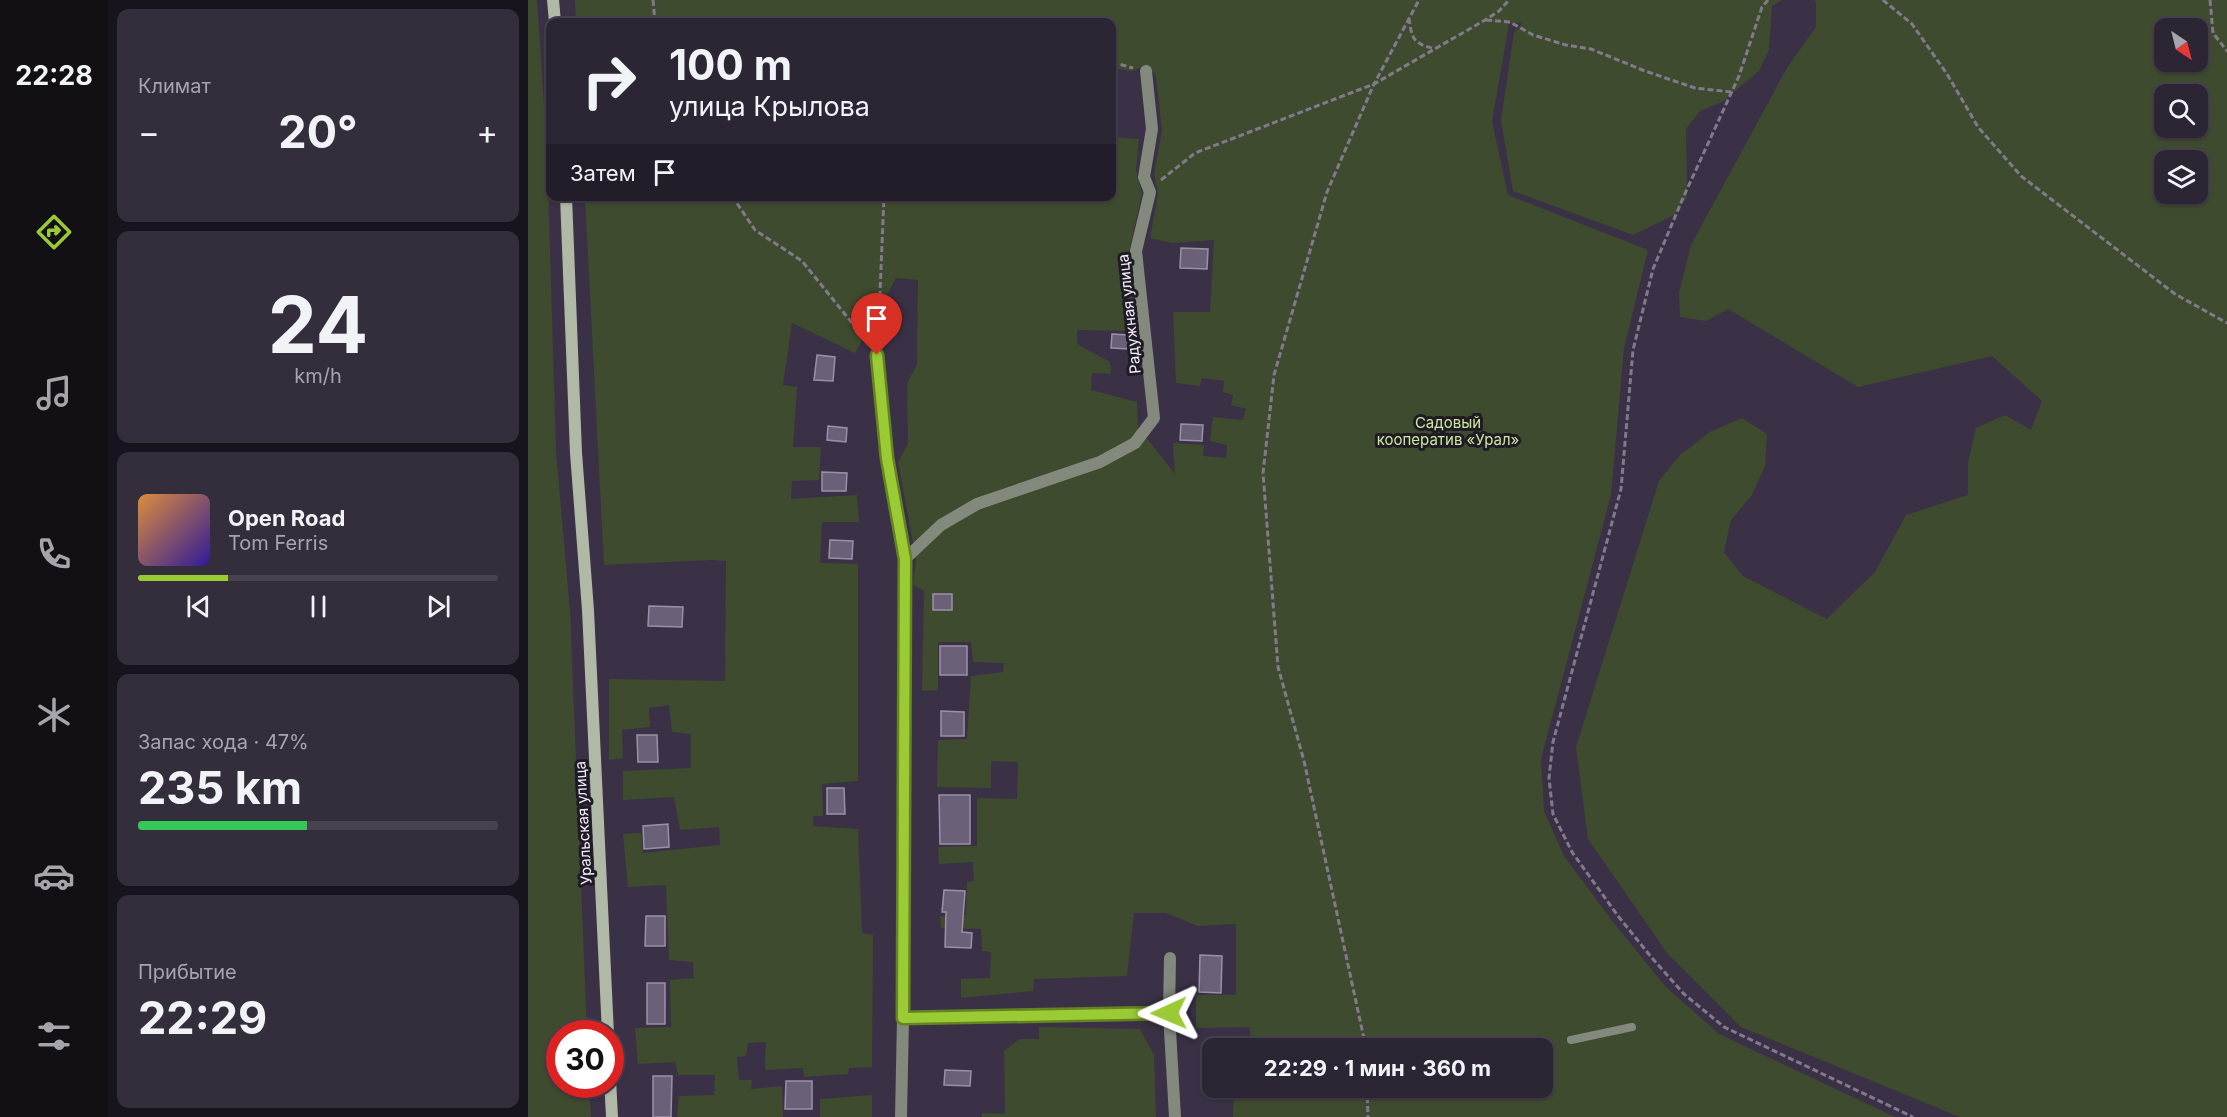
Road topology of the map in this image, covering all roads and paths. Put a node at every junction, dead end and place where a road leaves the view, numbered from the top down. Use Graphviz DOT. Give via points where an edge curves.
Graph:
graph roads {
  1 [pos="553,0"];
  2 [pos="653,0"];
  3 [pos="1419,0"];
  4 [pos="1509,0"];
  5 [pos="1768,0"];
  6 [pos="1883,0"];
  7 [pos="2210,0"];
  8 [pos="555,18"];
  9 [pos="655,18"];
  10 [pos="1409,18"];
  11 [pos="1485,20"];
  12 [pos="1435,49"];
  13 [pos="2227,51"];
  14 [pos="1116,63"];
  15 [pos="1146,71"];
  16 [pos="1374,84"];
  17 [pos="1732,92"];
  18 [pos="1150,192"];
  19 [pos="566,201"];
  20 [pos="735,201"];
  21 [pos="884,201"];
  22 [pos="2227,323"];
  23 [pos="877,355"];
  24 [pos="905,559"];
  25 [pos="1170,958"];
  26 [pos="1169,1013"];
  27 [pos="903,1018"];
  28 [pos="607,1020"];
  29 [pos="1632,1027"];
  30 [pos="1365,1038"];
  31 [pos="1570,1040"];
  32 [pos="611,1098"];
  33 [pos="1367,1098"];
  34 [pos="612,1117"];
  35 [pos="901,1117"];
  36 [pos="1175,1117"];
  37 [pos="1368,1117"];
  38 [pos="1913,1117"];
  1 -- 8 [label="main road"];
  2 -- 9 [label="path"];
  3 -- 10 [label="path"];
  4 -- 11 [label="path"];
  5 -- 17 [label="path" via="1762,7"];
  6 -- 22 [label="path" via="1912,24 1978,127 2021,176 2175,294"];
  7 -- 13 [label="path" via="2213,33"];
  10 -- 12 [label="path" via="1411,36 1418,44"];
  10 -- 16 [label="path"];
  11 -- 12 [label="path"];
  11 -- 17 [label="path" via="1510,22 1533,35 1591,49 1695,88"];
  12 -- 16 [label="path"];
  14 -- 15 [label="path"];
  15 -- 18 [label="street, Радужная улица" via="1152,129 1144,177"];
  16 -- 18 [label="path" via="1195,153"];
  16 -- 30 [label="path" via="1327,192 1274,375 1263,473 1278,668 1304,761"];
  17 -- 38 [label="path" via="1651,279 1633,350 1621,489 1553,742 1549,778 1553,814 1572,852 1618,916 1692,1000 1724,1027"];
  18 -- 24 [label="street, Радужная улица" via="1136,251 1154,418 1135,443 1100,462 977,504 941,525"];
  19 -- 28 [label="main road, Уральская улица"];
  20 -- 23 [label="path" via="755,230 802,261"];
  21 -- 23 [label="path"];
  23 -- 24 [label="street" via="887,458"];
  24 -- 27 [label="street"];
  25 -- 26 [label="street"];
  26 -- 27 [label="street"];
  26 -- 36 [label="street"];
  27 -- 35 [label="street"];
  29 -- 31 [label="lane"];
  32 -- 34 [label="main road"];
  33 -- 37 [label="path"];
}
